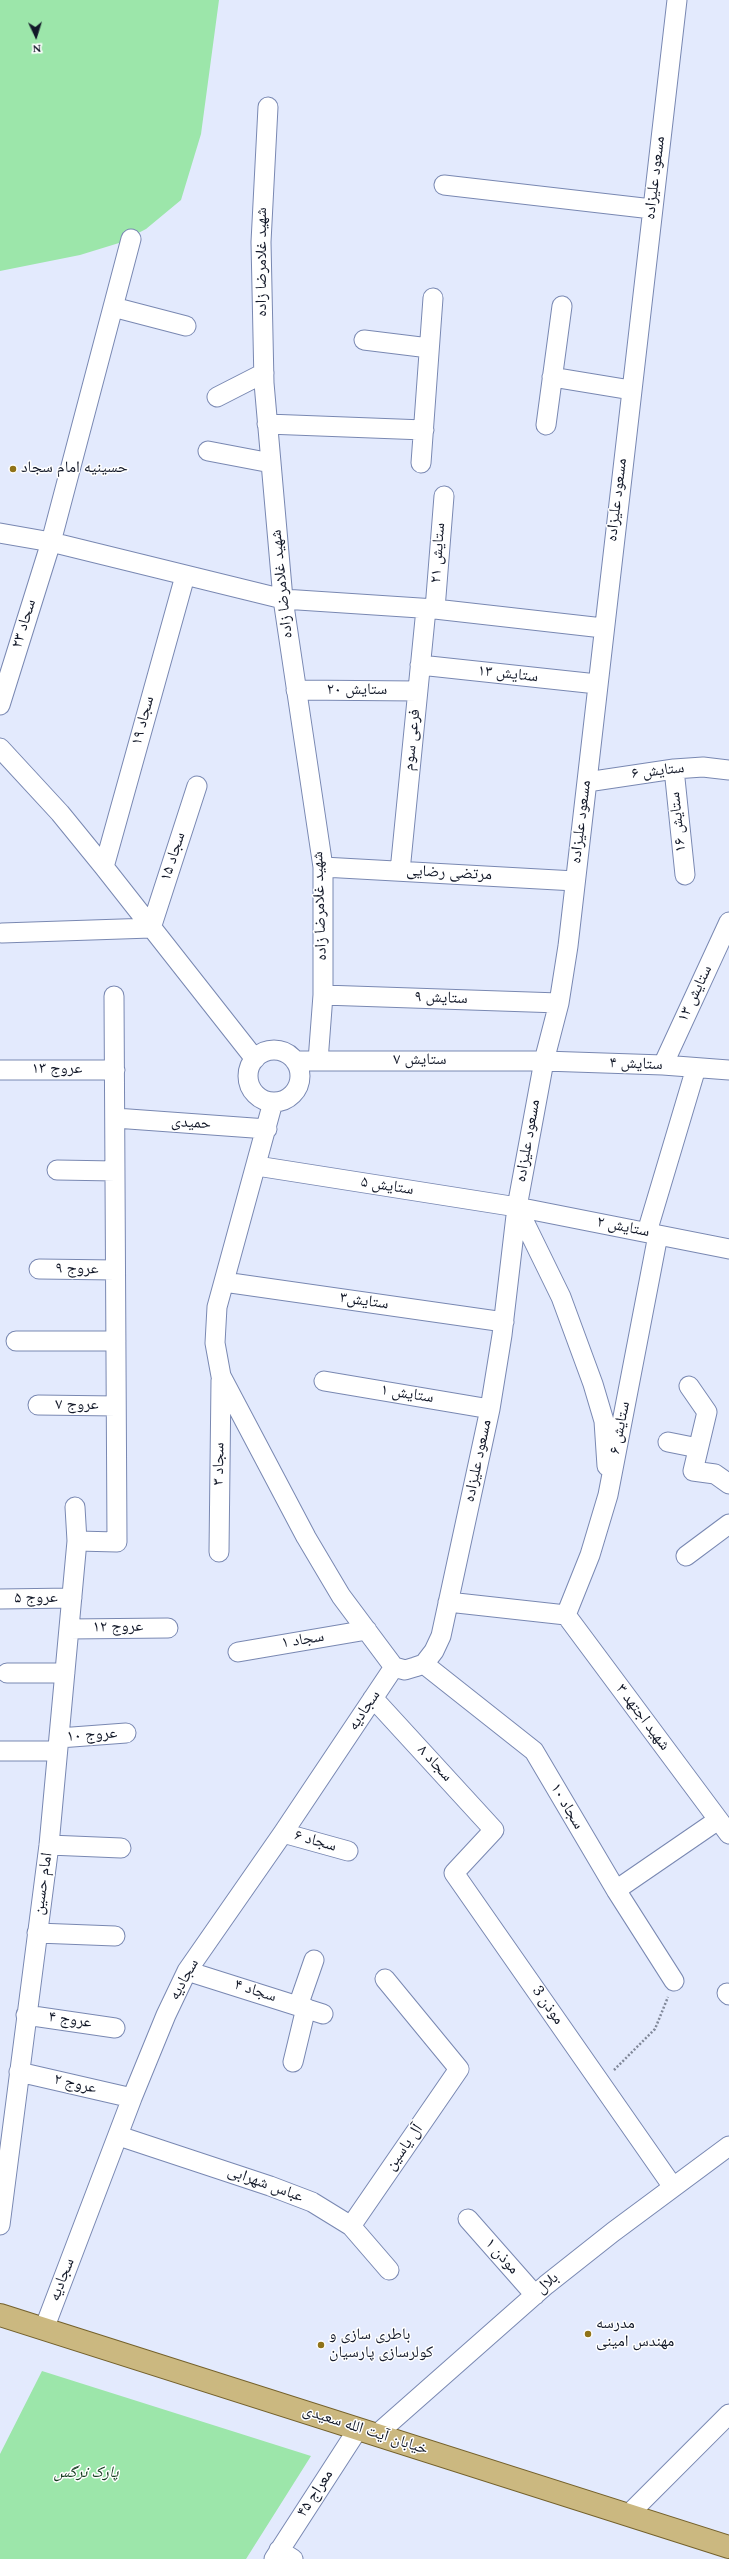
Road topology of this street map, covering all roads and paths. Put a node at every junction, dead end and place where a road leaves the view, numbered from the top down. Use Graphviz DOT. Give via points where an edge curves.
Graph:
graph roads {
  1 [pos="677,0"];
  2 [pos="268,107"];
  3 [pos="444,185"];
  4 [pos="652,209"];
  5 [pos="131,239"];
  6 [pos="432,298"];
  7 [pos="562,306"];
  8 [pos="113,307"];
  9 [pos="186,326"];
  10 [pos="364,340"];
  11 [pos="429,348"];
  12 [pos="264,373"];
  13 [pos="552,377"];
  14 [pos="631,390"];
  15 [pos="217,397"];
  16 [pos="267,424"];
  17 [pos="546,424"];
  18 [pos="424,430"];
  19 [pos="208,451"];
  20 [pos="421,463"];
  21 [pos="271,464"];
  22 [pos="444,496"];
  23 [pos="0,533"];
  24 [pos="51,542"];
  25 [pos="185,576"];
  26 [pos="283,599"];
  27 [pos="430,609"];
  28 [pos="603,628"];
  29 [pos="420,665"];
  30 [pos="597,684"];
  31 [pos="296,690"];
  32 [pos="418,691"];
  33 [pos="0,705"];
  34 [pos="0,748"];
  35 [pos="674,769"];
  36 [pos="729,770"];
  37 [pos="587,782"];
  38 [pos="197,786"];
  39 [pos="104,867"];
  40 [pos="323,867"];
  41 [pos="400,871"];
  42 [pos="685,875"];
  43 [pos="575,881"];
  44 [pos="729,922"];
  45 [pos="151,928"];
  46 [pos="2,933"];
  47 [pos="114,996"];
  48 [pos="323,996"];
  49 [pos="559,1003"];
  50 [pos="255,1059"];
  51 [pos="318,1060"];
  52 [pos="296,1061"];
  53 [pos="544,1061"];
  54 [pos="663,1065"];
  55 [pos="696,1068"];
  56 [pos="0,1070"];
  57 [pos="115,1070"];
  58 [pos="729,1070"];
  59 [pos="273,1102"];
  60 [pos="115,1118"];
  61 [pos="267,1129"];
  62 [pos="257,1166"];
  63 [pos="57,1170"];
  64 [pos="115,1171"];
  65 [pos="517,1207"];
  66 [pos="653,1234"];
  67 [pos="729,1249"];
  68 [pos="39,1269"];
  69 [pos="116,1270"];
  70 [pos="224,1282"];
  71 [pos="504,1322"];
  72 [pos="16,1341"];
  73 [pos="116,1341"];
  74 [pos="221,1376"];
  75 [pos="324,1381"];
  76 [pos="689,1386"];
  77 [pos="38,1406"];
  78 [pos="116,1406"];
  79 [pos="490,1409"];
  80 [pos="668,1442"];
  81 [pos="698,1448"];
  82 [pos="729,1484"];
  83 [pos="608,1495"];
  84 [pos="75,1507"];
  85 [pos="729,1524"];
  86 [pos="77,1541"];
  87 [pos="219,1552"];
  88 [pos="686,1556"];
  89 [pos="72,1598"];
  90 [pos="0,1599"];
  91 [pos="448,1602"];
  92 [pos="566,1615"];
  93 [pos="168,1628"];
  94 [pos="69,1629"];
  95 [pos="367,1630"];
  96 [pos="238,1652"];
  97 [pos="424,1664"];
  98 [pos="394,1666"];
  99 [pos="7,1673"];
  100 [pos="65,1673"];
  101 [pos="373,1698"];
  102 [pos="126,1733"];
  103 [pos="58,1745"];
  104 [pos="0,1751"];
  105 [pos="724,1827"];
  106 [pos="494,1830"];
  107 [pos="283,1833"];
  108 [pos="49,1845"];
  109 [pos="121,1848"];
  110 [pos="348,1851"];
  111 [pos="616,1890"];
  112 [pos="37,1933"];
  113 [pos="115,1936"];
  114 [pos="314,1960"];
  115 [pos="187,1970"];
  116 [pos="385,1979"];
  117 [pos="674,1981"];
  118 [pos="309,2009"];
  119 [pos="26,2015"];
  120 [pos="114,2028"];
  121 [pos="293,2062"];
  122 [pos="19,2072"];
  123 [pos="601,2084"];
  124 [pos="132,2098"];
  125 [pos="119,2136"];
  126 [pos="729,2146"];
  127 [pos="673,2187"];
  128 [pos="468,2219"];
  129 [pos="0,2225"];
  130 [pos="351,2226"];
  131 [pos="389,2270"];
  132 [pos="535,2295"];
  133 [pos="0,2315"];
  134 [pos="44,2329"];
  135 [pos="729,2414"];
  136 [pos="367,2432"];
  137 [pos="628,2514"];
  138 [pos="729,2547"];
  139 [pos="282,2556"];
  1 -- 4 [label="street, مسعود علیزاده"];
  2 -- 12 [label="street, شهید غلامرضا زاده" via="261,242"];
  3 -- 4 [label="street"];
  4 -- 14 [label="street, مسعود علیزاده"];
  5 -- 8 [label="street, سحاد ۲۳"];
  6 -- 11 [label="street"];
  7 -- 13 [label="street"];
  8 -- 9 [label="street"];
  8 -- 24 [label="street, سحاد ۲۳"];
  10 -- 11 [label="street"];
  11 -- 18 [label="street"];
  12 -- 15 [label="street"];
  12 -- 16 [label="street, شهید غلامرضا زاده"];
  13 -- 14 [label="street"];
  13 -- 17 [label="street"];
  14 -- 28 [label="street, مسعود علیزاده"];
  16 -- 18 [label="street"];
  16 -- 21 [label="street, شهید غلامرضا زاده"];
  18 -- 20 [label="street"];
  19 -- 21 [label="street"];
  21 -- 26 [label="street, شهید غلامرضا زاده"];
  22 -- 27 [label="street, ستایش ۲۱"];
  23 -- 24 [label="street"];
  24 -- 25 [label="street"];
  24 -- 33 [label="street, سحاد ۲۳"];
  25 -- 26 [label="street"];
  25 -- 39 [label="street, سجاد ۱۹"];
  26 -- 27 [label="street"];
  26 -- 31 [label="street, شهید غلامرضا زاده"];
  27 -- 28 [label="street"];
  27 -- 29 [label="street, فرعی سوم"];
  28 -- 30 [label="street, مسعود علیزاده"];
  29 -- 30 [label="street, ستایش ۱۳"];
  29 -- 32 [label="street, فرعی سوم"];
  30 -- 37 [label="street, مسعود علیزاده"];
  31 -- 32 [label="street, ستایش ۲۰"];
  31 -- 40 [label="street, شهید غلامرضا زاده"];
  32 -- 41 [label="street, فرعی سوم"];
  34 -- 39 [label="street" via="60,813"];
  35 -- 36 [label="street, ستایش ۶" via="703,767"];
  35 -- 37 [label="street, ستایش ۶"];
  35 -- 42 [label="street, ستایش ۱۶"];
  37 -- 43 [label="street, مسعود علیزاده"];
  38 -- 45 [label="street, سجاد ۱۵"];
  39 -- 45 [label="street"];
  40 -- 41 [label="street, مرتضی رضایی"];
  40 -- 48 [label="street, شهید غلامرضا زاده"];
  41 -- 43 [label="street, مرتضی رضایی"];
  43 -- 49 [label="street, مسعود علیزاده"];
  44 -- 54 [label="street, ستایش ۱۳"];
  45 -- 46 [label="street"];
  45 -- 50 [label="street"];
  47 -- 57 [label="street"];
  48 -- 49 [label="street, ستایش ۹"];
  48 -- 51 [label="street, شهید غلامرضا زاده"];
  49 -- 53 [label="street, مسعود علیزاده"];
  50 -- 52 [label="street" via="264,1052 276,1050 287,1053"];
  50 -- 59 [label="street" via="249,1069 251,1086 262,1099"];
  51 -- 52 [label="street, ستایش ۷"];
  51 -- 53 [label="street, ستایش ۷"];
  52 -- 59 [label="street" via="300,1077 294,1093 285,1100"];
  53 -- 54 [label="street, ستایش ۴"];
  53 -- 65 [label="street, مسعود علیزاده"];
  54 -- 55 [label="street, ستایش ۴"];
  55 -- 58 [label="street, ستایش ۴"];
  55 -- 66 [label="street"];
  56 -- 57 [label="street, عروج ۱۳"];
  57 -- 60 [label="street"];
  59 -- 61 [label="street"];
  60 -- 61 [label="street, حمیدی"];
  60 -- 64 [label="street"];
  61 -- 62 [label="street"];
  62 -- 65 [label="street, ستایش ۵"];
  62 -- 70 [label="street"];
  63 -- 64 [label="street"];
  64 -- 69 [label="street"];
  65 -- 66 [label="street, ستایش ۲"];
  65 -- 71 [label="street, مسعود علیزاده"];
  65 -- 83 [label="street" via="561,1297 594,1384 604,1421"];
  66 -- 67 [label="street, ستایش ۲"];
  66 -- 83 [label="street, ستایش ۶"];
  68 -- 69 [label="street, عروج ۹"];
  69 -- 73 [label="street"];
  70 -- 71 [label="street, ستایش۳"];
  70 -- 74 [label="street" via="216,1322 215,1343"];
  71 -- 79 [label="street, مسعود علیزاده"];
  72 -- 73 [label="street"];
  73 -- 78 [label="street"];
  74 -- 87 [label="street, سجاد ۳"];
  74 -- 95 [label="street" via="306,1538 341,1596"];
  75 -- 79 [label="street, ستایش ۱"];
  76 -- 81 [label="street" via="707,1412"];
  77 -- 78 [label="street, عروج ۷"];
  78 -- 86 [label="street" via="117,1542"];
  79 -- 91 [label="street, مسعود علیزاده"];
  80 -- 81 [label="street"];
  81 -- 82 [label="street" via="693,1471 715,1474"];
  83 -- 92 [label="street, ستایش ۶" via="590,1555"];
  84 -- 86 [label="street, امام حسین"];
  85 -- 88 [label="street"];
  86 -- 89 [label="street, امام حسین"];
  89 -- 90 [label="street, عروج ۵"];
  89 -- 94 [label="street, امام حسین"];
  91 -- 92 [label="street"];
  91 -- 97 [label="street, مسعود علیزاده" via="441,1636"];
  92 -- 105 [label="street, شهید اجتهد ۳"];
  93 -- 94 [label="street, عروج ۱۲"];
  94 -- 100 [label="street, امام حسین"];
  95 -- 96 [label="street, سجاد ۱"];
  95 -- 98 [label="street"];
  97 -- 98 [label="street" via="405,1670"];
  97 -- 111 [label="street, سجاد ۱۰" via="534,1751"];
  98 -- 101 [label="street, سجادیه"];
  99 -- 100 [label="street"];
  100 -- 103 [label="street, امام حسین"];
  101 -- 106 [label="street, سجاد ۸"];
  101 -- 107 [label="street, سجادیه"];
  102 -- 103 [label="street, عروج ۱۰"];
  103 -- 104 [label="street, عروج ۱۰"];
  103 -- 108 [label="street, امام حسین"];
  105 -- 111 [label="street"];
  106 -- 123 [label="street, موذن 3" via="454,1873"];
  107 -- 110 [label="street, سجاد ۶"];
  107 -- 115 [label="street, سجادیه"];
  108 -- 109 [label="street"];
  108 -- 112 [label="street, امام حسین"];
  111 -- 117 [label="street, سجاد ۱۰"];
  112 -- 113 [label="street"];
  112 -- 119 [label="street, امام حسین"];
  114 -- 118 [label="street"];
  115 -- 118 [label="street, سجاد ۴"];
  115 -- 124 [label="street, سجادیه"];
  116 -- 130 [label="street, آل یاسین" via="459,2069"];
  117 -- 123 [label="path" via="655,2029"];
  118 -- 121 [label="street"];
  119 -- 120 [label="street, عروج ۴"];
  119 -- 122 [label="street, امام حسین"];
  122 -- 124 [label="street, عروج ۲"];
  122 -- 129 [label="street, امام حسین"];
  123 -- 127 [label="street, موذن 3"];
  124 -- 125 [label="street, سجادیه"];
  125 -- 130 [label="street, عباس شهرابی" via="312,2202"];
  125 -- 134 [label="street, سجادیه"];
  126 -- 127 [label="street, بلال"];
  127 -- 132 [label="street, بلال"];
  128 -- 132 [label="street, موذن ۱"];
  130 -- 131 [label="street, عباس شهرابی"];
  132 -- 136 [label="street, بلال"];
  133 -- 134 [label="main road, خیابان آیت الله سعیدی"];
  134 -- 136 [label="main road, خیابان آیت الله سعیدی"];
  135 -- 137 [label="street"];
  136 -- 137 [label="main road, خیابان آیت الله سعیدی"];
  136 -- 139 [label="street, معراج ۴۵"];
  137 -- 138 [label="main road, خیابان آیت الله سعیدی"];
}
